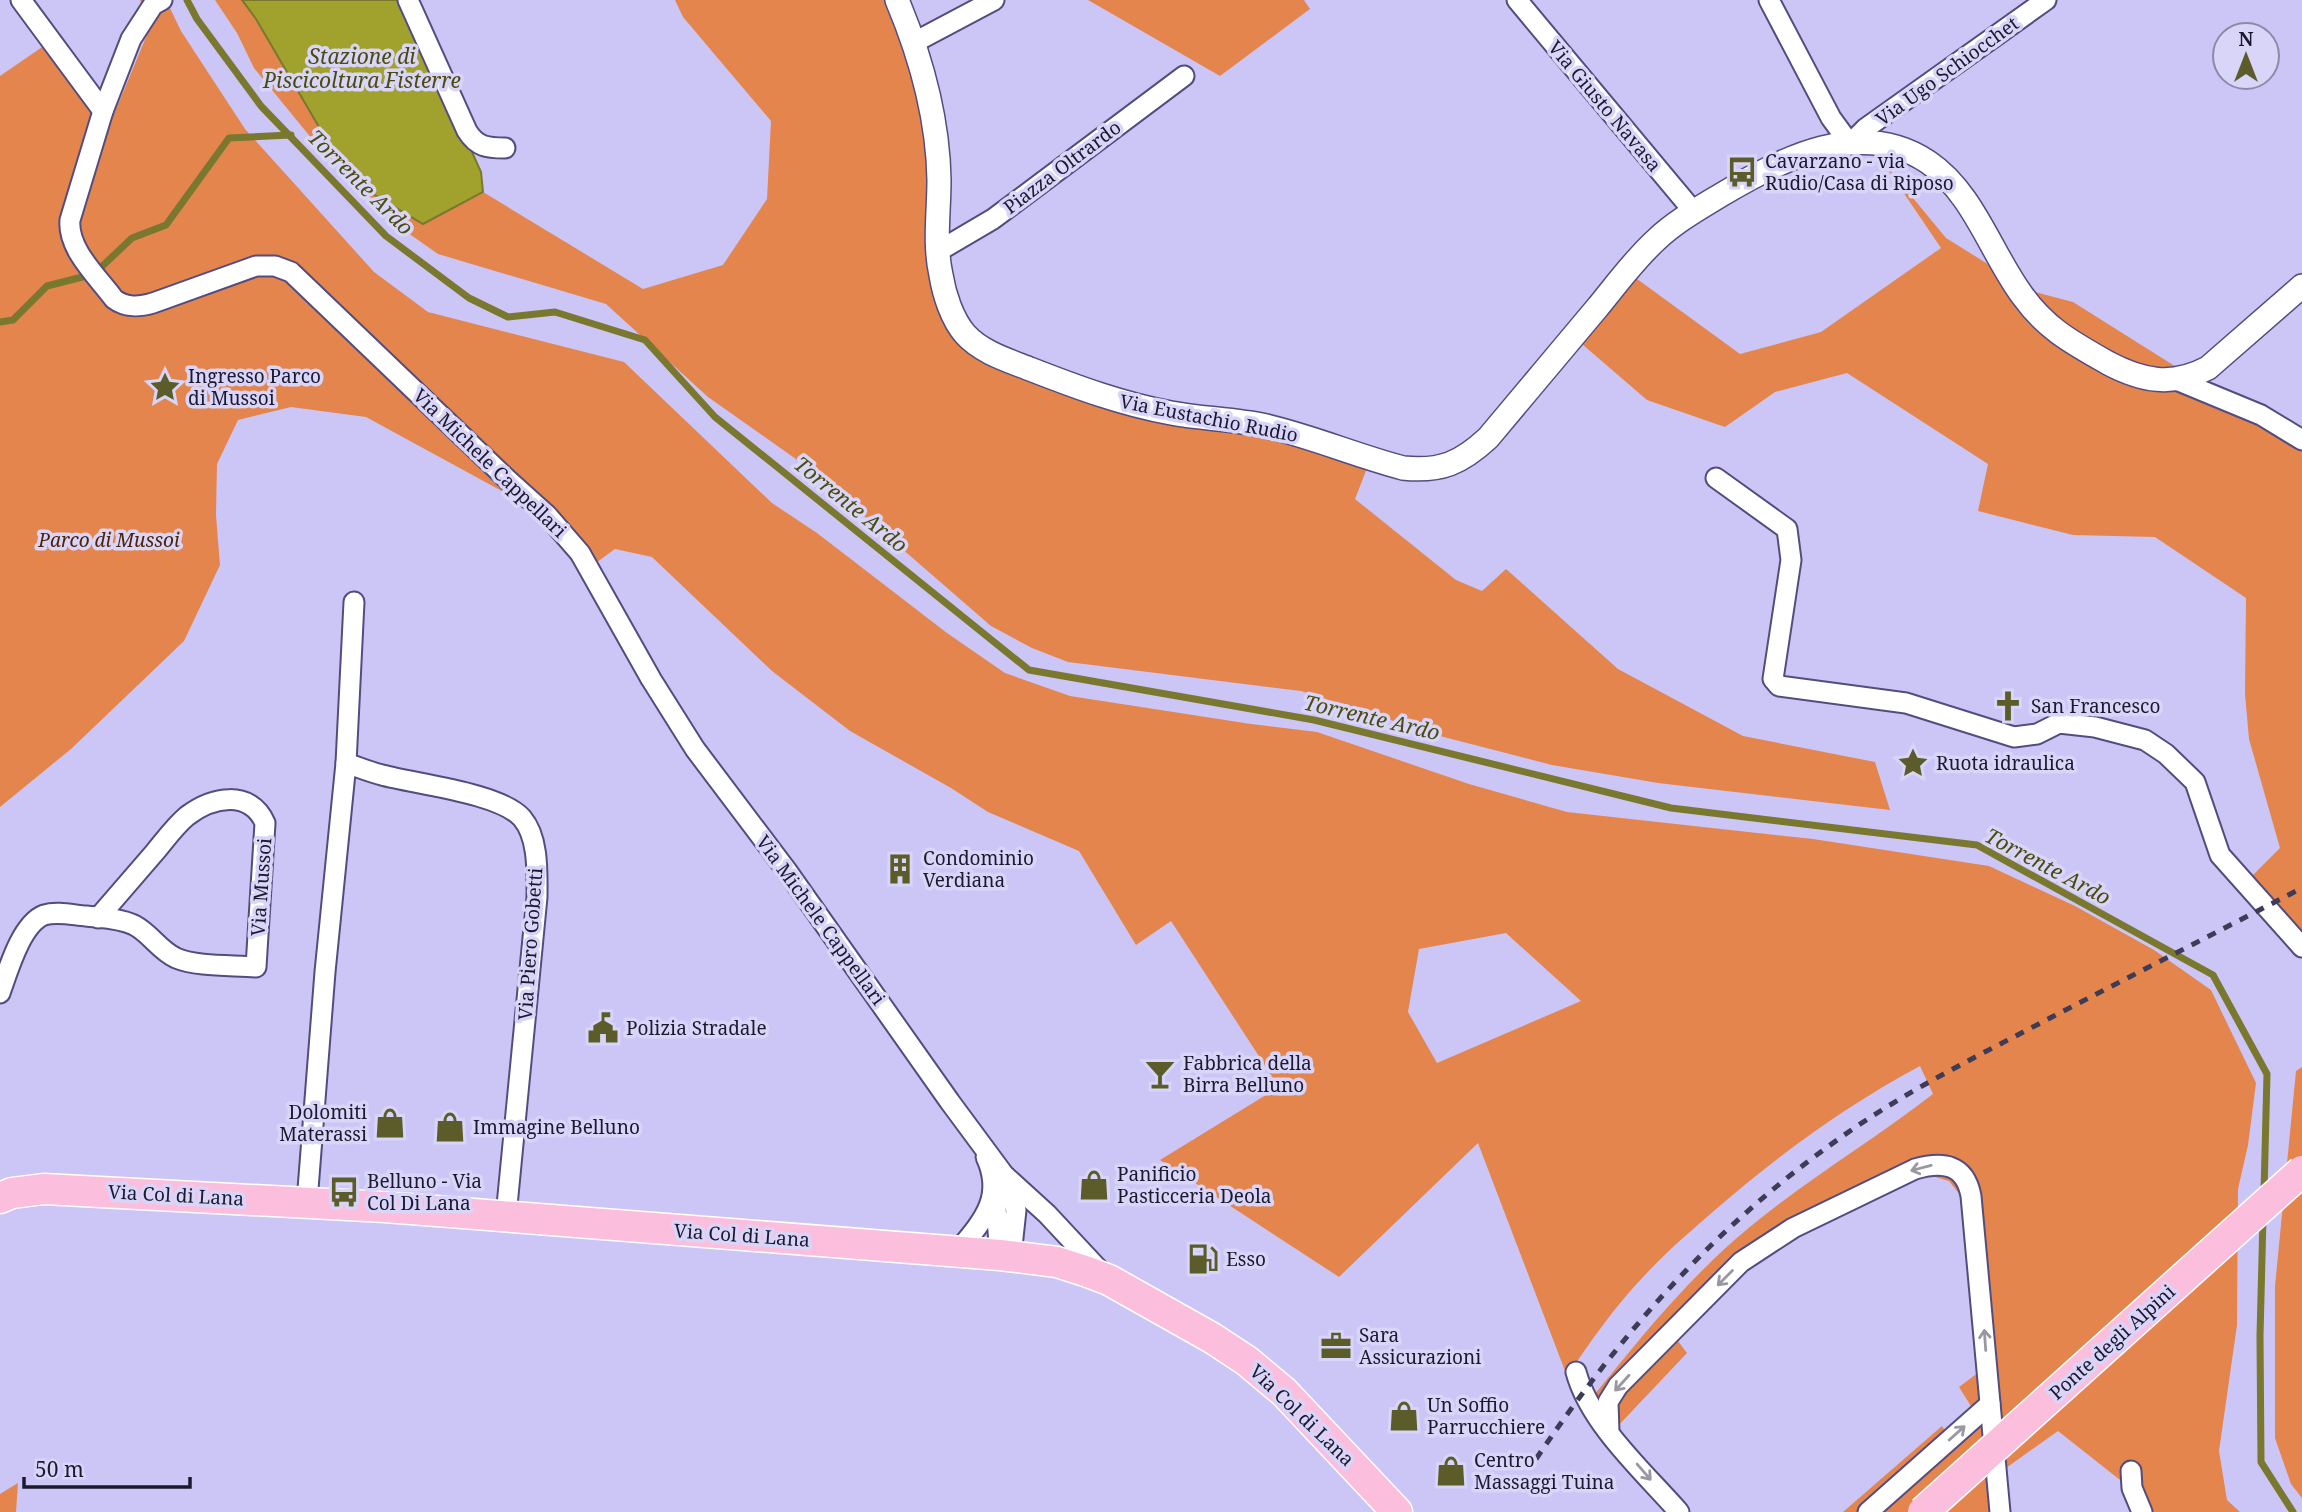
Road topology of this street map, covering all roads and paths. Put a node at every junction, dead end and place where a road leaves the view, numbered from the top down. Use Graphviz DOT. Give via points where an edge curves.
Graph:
graph roads {
  1 [pos="21,0"];
  2 [pos="408,0"];
  3 [pos="897,0"];
  4 [pos="994,0"];
  5 [pos="1517,0"];
  6 [pos="1769,0"];
  7 [pos="2046,0"];
  8 [pos="158,3"];
  9 [pos="914,43"];
  10 [pos="1184,76"];
  11 [pos="103,111"];
  12 [pos="1850,144"];
  13 [pos="505,148"];
  14 [pos="1694,212"];
  15 [pos="937,252"];
  16 [pos="2302,286"];
  17 [pos="2174,379"];
  18 [pos="2302,440"];
  19 [pos="1716,478"];
  20 [pos="354,602"];
  21 [pos="346,763"];
  22 [pos="98,918"];
  23 [pos="2302,947"];
  24 [pos="0,993"];
  25 [pos="2302,1171"];
  26 [pos="998,1180"];
  27 [pos="0,1198"];
  28 [pos="307,1202"];
  29 [pos="506,1216"];
  30 [pos="957,1252"];
  31 [pos="1006,1256"];
  32 [pos="1109,1280"];
  33 [pos="1576,1372"];
  34 [pos="1990,1406"];
  35 [pos="1609,1432"];
  36 [pos="2131,1471"];
  37 [pos="1891,1503"];
  38 [pos="1397,1512"];
  39 [pos="1679,1512"];
  40 [pos="1868,1512"];
  41 [pos="1923,1512"];
  42 [pos="2000,1512"];
  43 [pos="2142,1512"];
  1 -- 11 [label="street"];
  2 -- 13 [label="street" via="467,131 479,145"];
  3 -- 9 [label="street, Via Eustachio Rudio"];
  4 -- 9 [label="street"];
  5 -- 14 [label="street, Via Giusto Navasa"];
  6 -- 12 [label="street" via="1831,118"];
  7 -- 12 [label="street, Via Ugo Schiocchet"];
  8 -- 11 [label="street, Via Michele Cappellari" via="131,39"];
  9 -- 15 [label="street, Via Eustachio Rudio" via="938,151"];
  10 -- 15 [label="street, Piazza Oltrardo" via="993,219"];
  11 -- 26 [label="street, Via Michele Cappellari" via="70,220 72,240 114,299 144,305 256,266 291,272 547,515 580,553 695,749 788,871 980,1143"];
  12 -- 14 [label="street, Via Eustachio Rudio" via="1819,148 1783,161"];
  12 -- 17 [label="street, Via Eustachio Rudio" via="1902,150 1942,173 1972,212 2021,294 2062,337 2126,373 2144,379"];
  14 -- 15 [label="street, Via Eustachio Rudio" via="1641,255 1478,447 1456,463 1418,470 1265,426 1116,400 996,355 964,333 945,294"];
  16 -- 17 [label="street" via="2208,368"];
  17 -- 18 [label="street" via="2261,415"];
  19 -- 23 [label="street" via="1787,529 1791,560 1773,679 1779,686 1906,703 2014,737 2037,734 2059,723 2145,740 2195,782 2220,855"];
  20 -- 21 [label="street"];
  21 -- 28 [label="street"];
  21 -- 29 [label="street, Via Piero Gobetti" via="501,805 521,817 531,836 537,897"];
  22 -- 22 [label="street, Via Mussoi" via="135,925 189,962 256,967 265,823 260,811 237,800 198,809 177,826"];
  22 -- 24 [label="street, Via Mussoi" via="58,913 43,915 32,923 24,932"];
  25 -- 41 [label="main road, Ponte degli Alpini, bridge"];
  26 -- 30 [label="street" via="988,1212"];
  26 -- 31 [label="street"];
  26 -- 32 [label="street, Via Michele Cappellari" via="1047,1214"];
  27 -- 28 [label="main road, Via Col di Lana" via="44,1189"];
  28 -- 29 [label="main road, Via Col di Lana"];
  29 -- 30 [label="main road, Via Col di Lana"];
  30 -- 31 [label="main road, Via Col di Lana"];
  31 -- 32 [label="main road, Via Col di Lana" via="1057,1262"];
  32 -- 38 [label="main road, Via Col di Lana" via="1247,1361 1318,1426"];
  33 -- 35 [label="street" via="1581,1392"];
  34 -- 35 [label="street, one-way" via="1969,1185 1954,1168 1929,1165 1793,1228 1741,1262 1618,1386 1608,1402"];
  37 -- 34 [label="street, one-way"];
  34 -- 42 [label="street"];
  35 -- 39 [label="street, one-way"];
  36 -- 43 [label="street"];
  37 -- 40 [label="street"];
}
